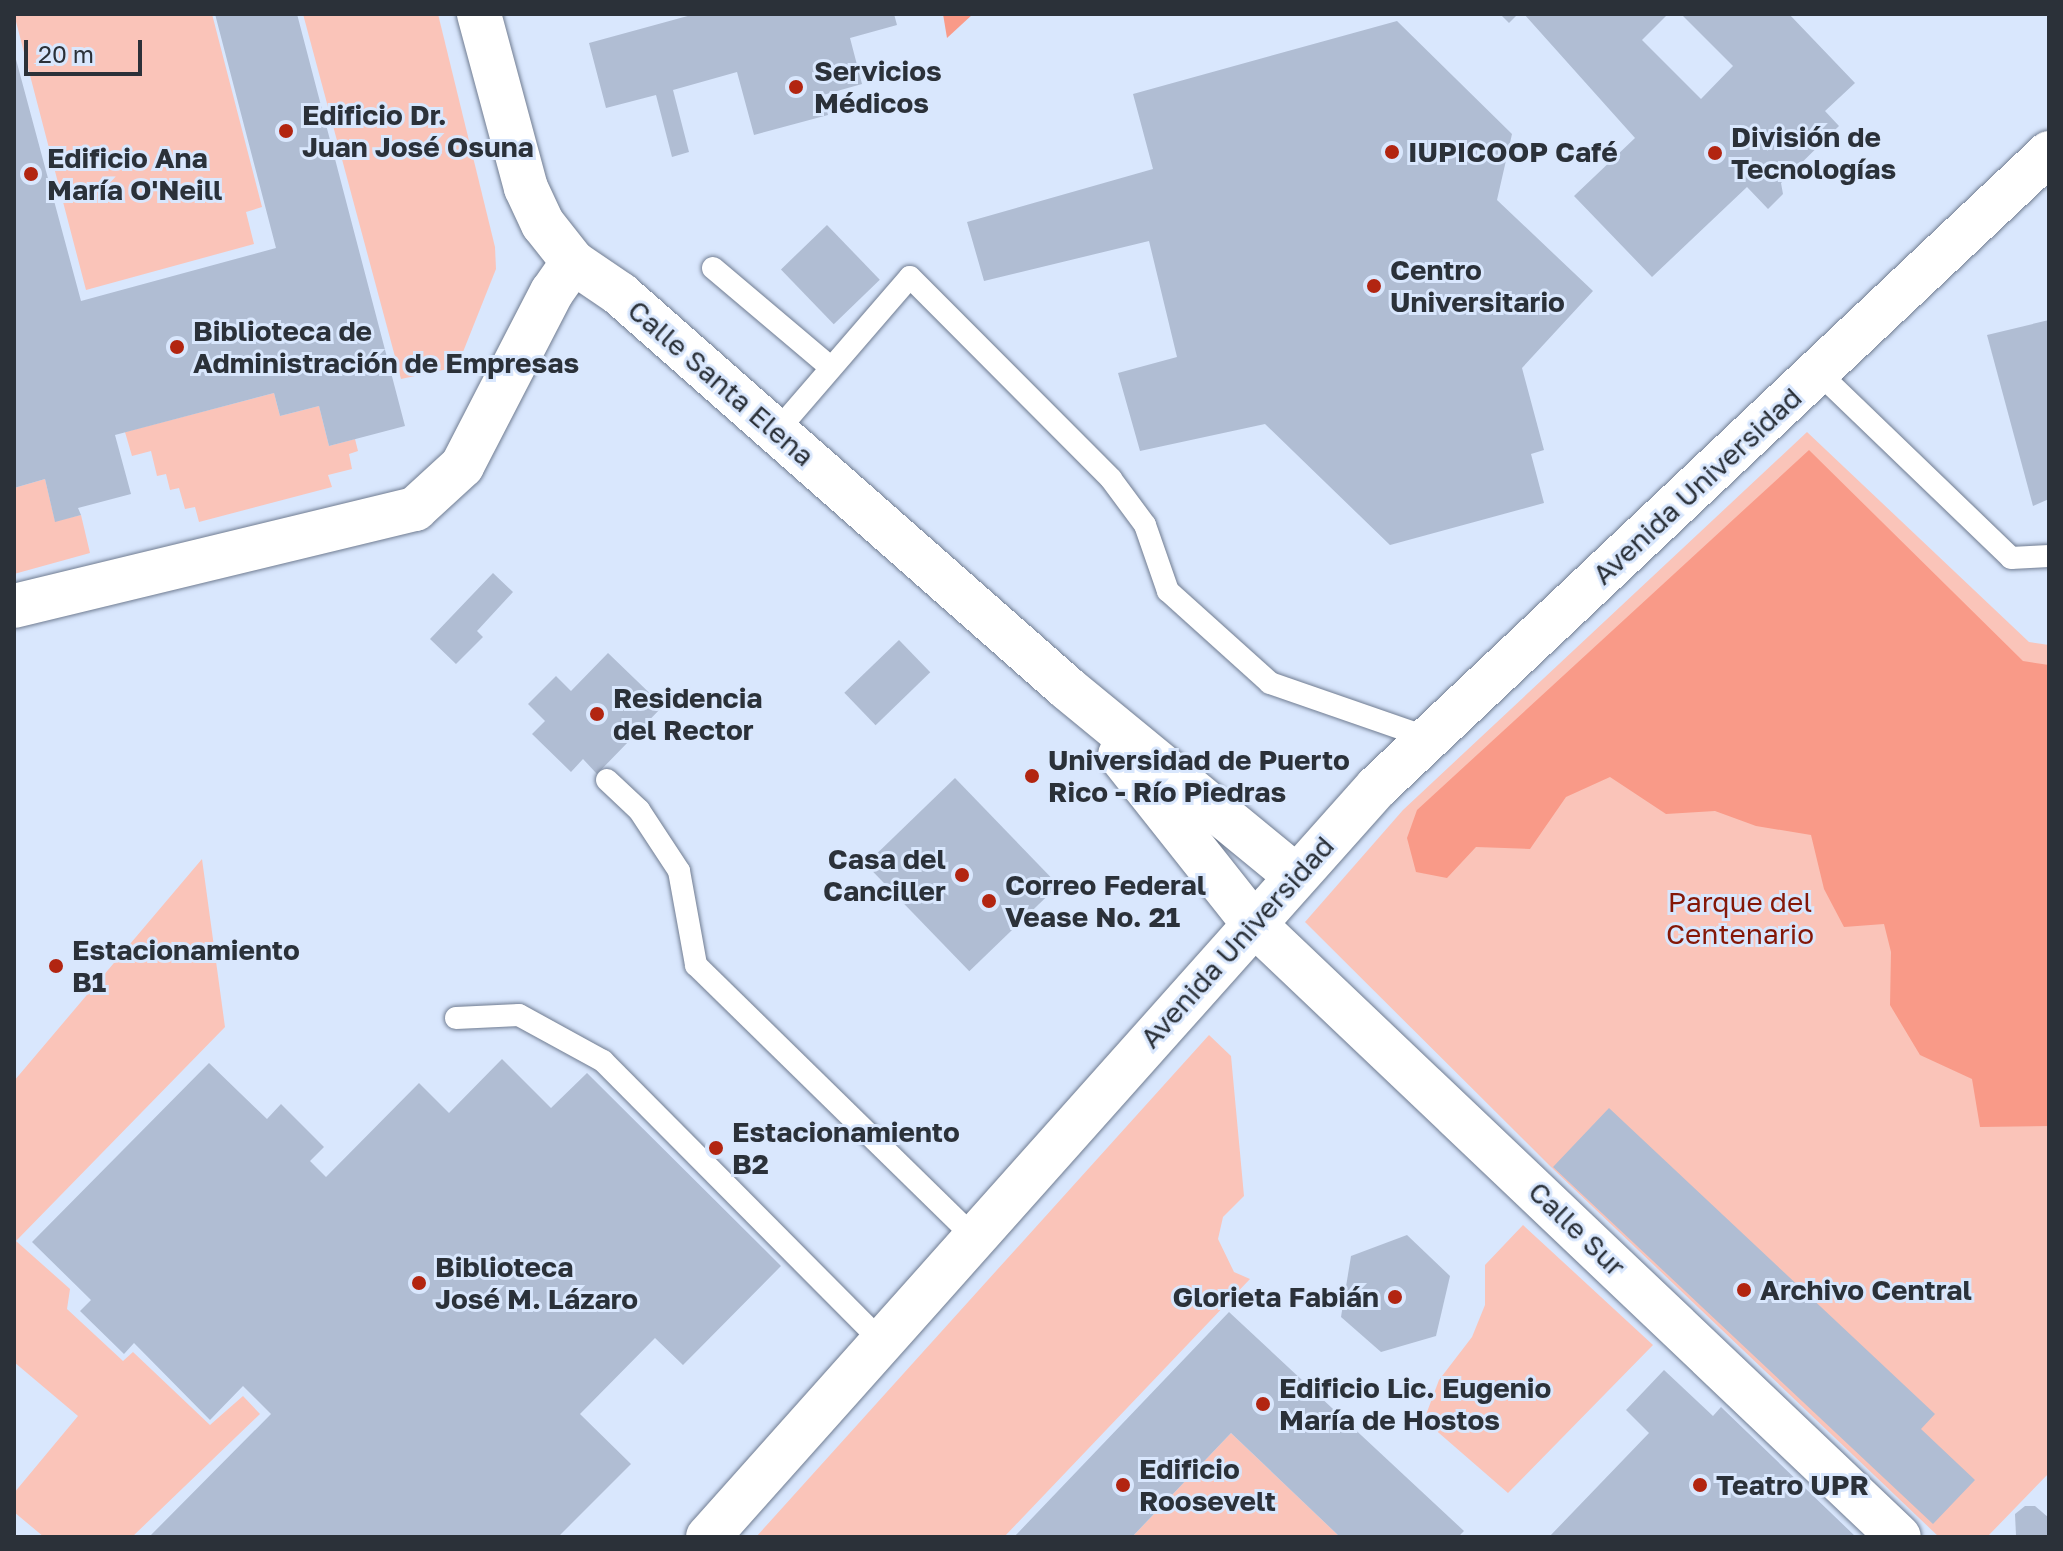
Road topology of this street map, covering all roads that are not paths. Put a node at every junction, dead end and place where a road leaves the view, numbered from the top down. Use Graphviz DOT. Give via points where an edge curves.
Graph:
graph roads {
  1 [pos="479,14"];
  2 [pos="2049,153"];
  3 [pos="573,262"];
  4 [pos="713,268"];
  5 [pos="830,367"];
  6 [pos="1818,372"];
  7 [pos="777,431"];
  8 [pos="2049,556"];
  9 [pos="14,606"];
  10 [pos="1067,688"];
  11 [pos="1429,738"];
  12 [pos="607,780"];
  13 [pos="1295,875"];
  14 [pos="1253,923"];
  15 [pos="456,1018"];
  16 [pos="976,1239"];
  17 [pos="881,1341"];
  18 [pos="708,1537"];
  19 [pos="1899,1537"];
  1 -- 3 [label="street, Calle Santa Elena" via="526,188 543,224"];
  2 -- 6 [label="street, Avenida Universidad"];
  3 -- 7 [label="street, Calle Santa Elena" via="620,294"];
  3 -- 9 [label="street" via="552,292 462,466 415,509"];
  4 -- 5 [label="lane"];
  5 -- 7 [label="lane"];
  5 -- 11 [label="lane" via="910,277 1111,479 1145,525 1168,591 1270,683"];
  6 -- 8 [label="lane" via="2011,558"];
  6 -- 11 [label="street, Avenida Universidad"];
  7 -- 10 [label="street, Calle Santa Elena"];
  10 -- 13 [label="street, Calle Santa Elena"];
  10 -- 14 [label="street, Calle Santa Elena"];
  11 -- 13 [label="street, Avenida Universidad"];
  12 -- 16 [label="lane" via="639,810 679,871 696,965"];
  13 -- 14 [label="street, Avenida Universidad"];
  14 -- 16 [label="street, Avenida Universidad"];
  14 -- 19 [label="street, Calle Sur"];
  15 -- 17 [label="lane" via="519,1015 603,1061"];
  16 -- 17 [label="street, Avenida Universidad"];
  17 -- 18 [label="street, Avenida Universidad"];
}
